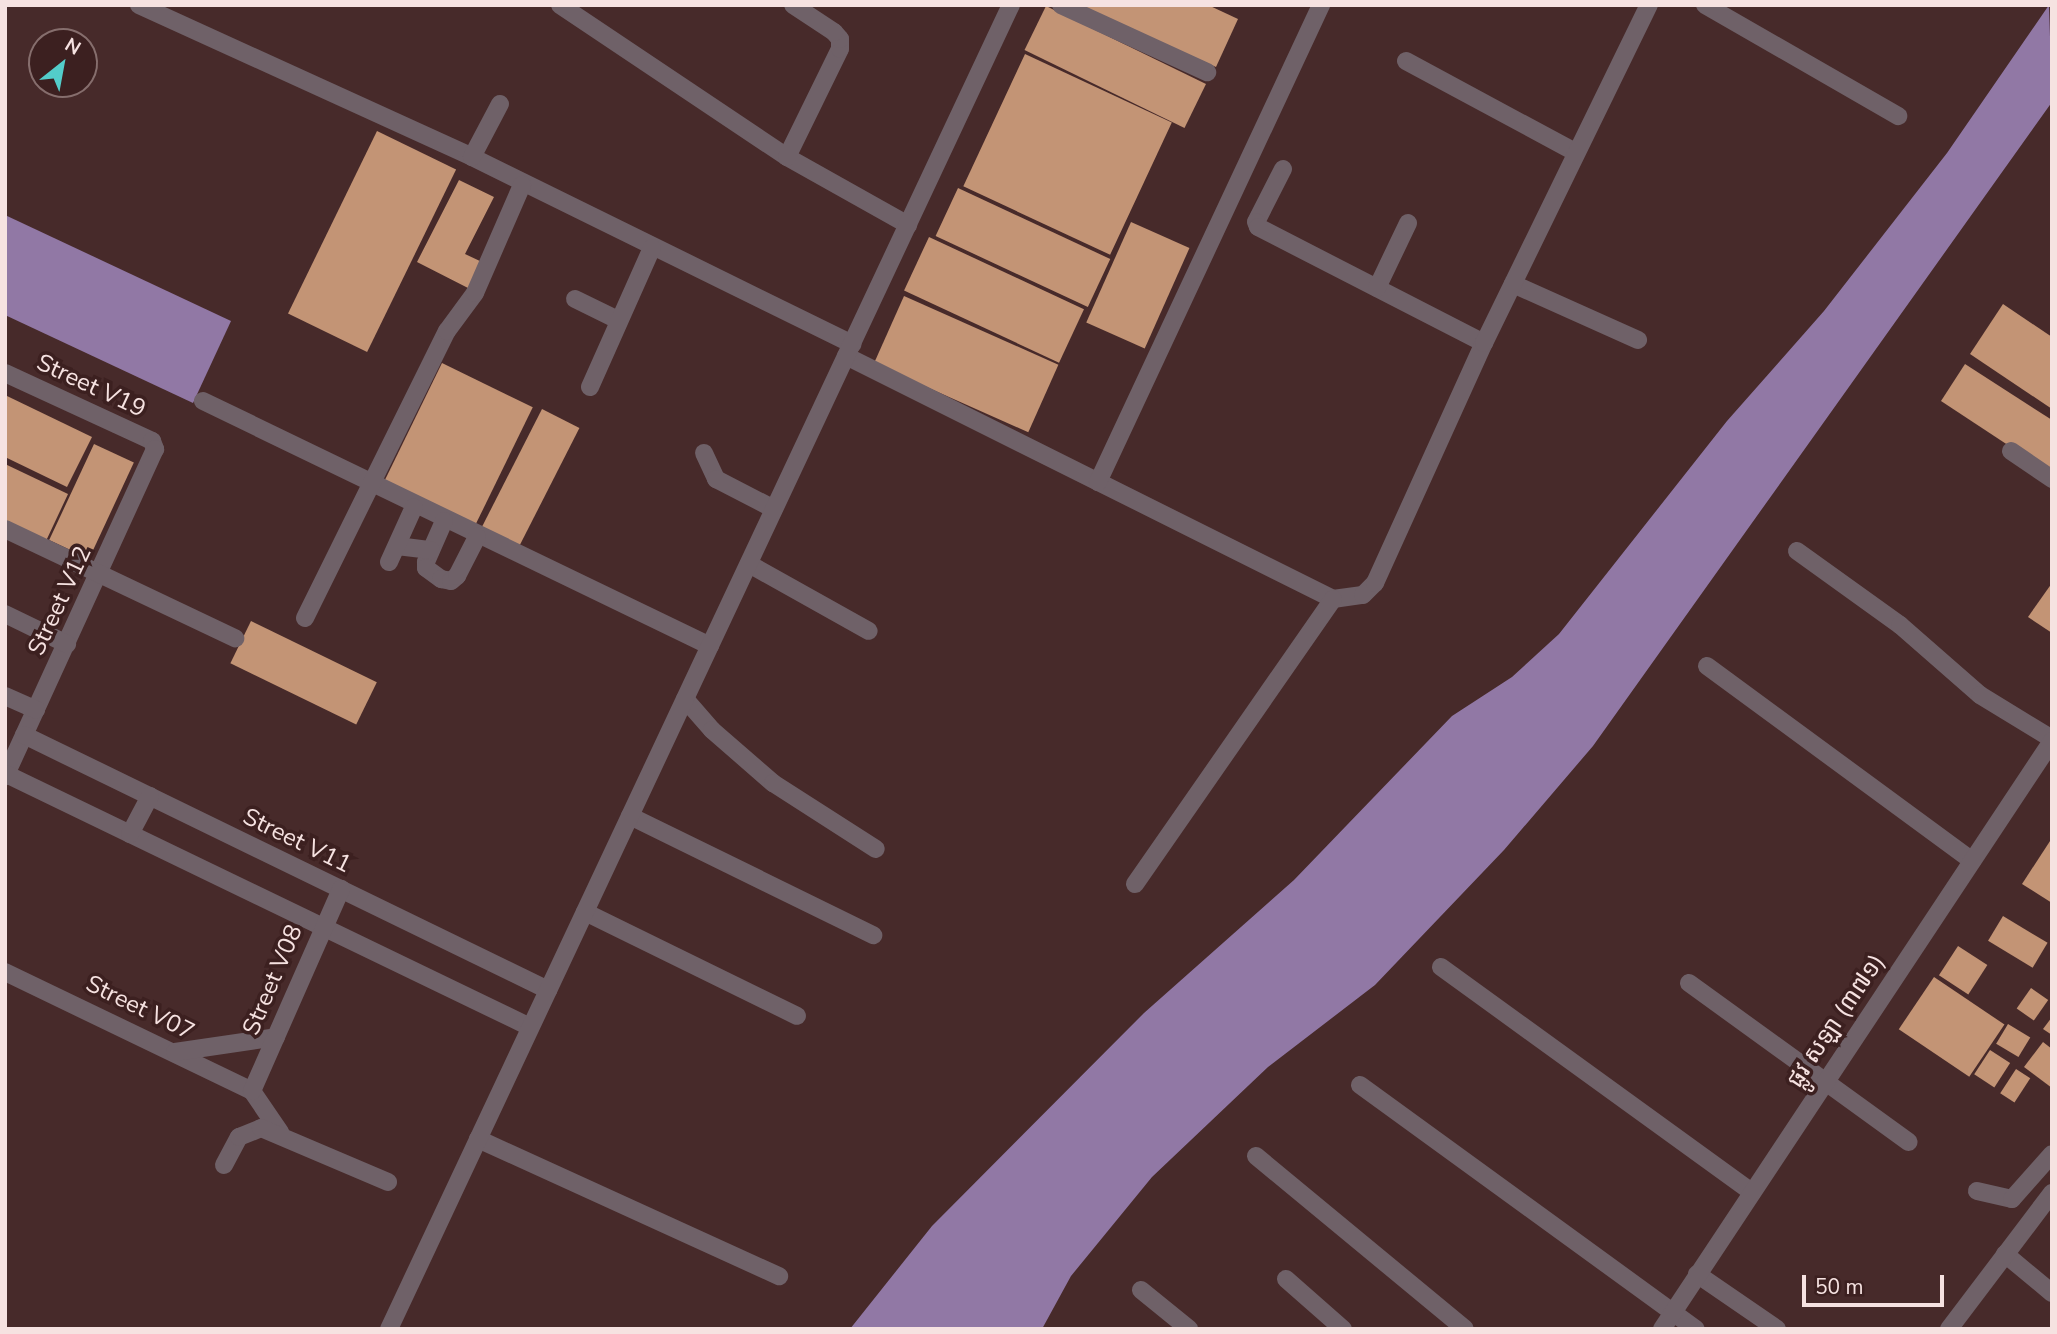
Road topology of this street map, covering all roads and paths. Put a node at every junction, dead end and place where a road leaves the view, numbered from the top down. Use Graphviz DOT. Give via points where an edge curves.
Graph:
graph roads {
  1 [pos="139,5"];
  2 [pos="560,5"];
  3 [pos="793,5"];
  4 [pos="1011,5"];
  5 [pos="1061,5"];
  6 [pos="1321,5"];
  7 [pos="1649,5"];
  8 [pos="1705,5"];
  9 [pos="1406,61"];
  10 [pos="1207,72"];
  11 [pos="500,104"];
  12 [pos="1898,116"];
  13 [pos="1575,152"];
  14 [pos="472,157"];
  15 [pos="787,157"];
  16 [pos="1283,169"];
  17 [pos="522,185"];
  18 [pos="1408,223"];
  19 [pos="908,225"];
  20 [pos="652,248"];
  21 [pos="1513,284"];
  22 [pos="1377,288"];
  23 [pos="575,299"];
  24 [pos="618,320"];
  25 [pos="1638,340"];
  26 [pos="1484,343"];
  27 [pos="849,350"];
  28 [pos="5,373"];
  29 [pos="590,387"];
  30 [pos="203,401"];
  31 [pos="155,446"];
  32 [pos="2011,451"];
  33 [pos="704,453"];
  34 [pos="2052,479"];
  35 [pos="369,482"];
  36 [pos="1098,482"];
  37 [pos="414,507"];
  38 [pos="774,509"];
  39 [pos="444,521"];
  40 [pos="5,529"];
  41 [pos="477,537"];
  42 [pos="431,550"];
  43 [pos="1797,551"];
  44 [pos="749,564"];
  45 [pos="101,573"];
  46 [pos="1333,599"];
  47 [pos="5,614"];
  48 [pos="305,618"];
  49 [pos="869,631"];
  50 [pos="235,638"];
  51 [pos="67,643"];
  52 [pos="710,646"];
  53 [pos="1707,666"];
  54 [pos="5,696"];
  55 [pos="685,699"];
  56 [pos="36,710"];
  57 [pos="24,735"];
  58 [pos="2052,740"];
  59 [pos="6,775"];
  60 [pos="150,796"];
  61 [pos="630,816"];
  62 [pos="130,834"];
  63 [pos="876,849"];
  64 [pos="1972,861"];
  65 [pos="1135,884"];
  66 [pos="341,889"];
  67 [pos="585,912"];
  68 [pos="323,927"];
  69 [pos="873,935"];
  70 [pos="1441,967"];
  71 [pos="5,972"];
  72 [pos="1689,983"];
  73 [pos="548,990"];
  74 [pos="797,1016"];
  75 [pos="530,1027"];
  76 [pos="276,1037"];
  77 [pos="175,1052"];
  78 [pos="1360,1085"];
  79 [pos="1824,1085"];
  80 [pos="252,1091"];
  81 [pos="280,1132"];
  82 [pos="478,1139"];
  83 [pos="1909,1142"];
  84 [pos="2052,1154"];
  85 [pos="1256,1156"];
  86 [pos="224,1165"];
  87 [pos="388,1182"];
  88 [pos="1977,1191"];
  89 [pos="1752,1192"];
  90 [pos="2052,1193"];
  91 [pos="2005,1254"];
  92 [pos="1697,1274"];
  93 [pos="779,1276"];
  94 [pos="1286,1279"];
  95 [pos="1141,1290"];
  96 [pos="2052,1293"];
  97 [pos="1672,1312"];
  98 [pos="389,1329"];
  99 [pos="1189,1329"];
  100 [pos="1343,1329"];
  101 [pos="1465,1329"];
  102 [pos="1662,1329"];
  103 [pos="1696,1329"];
  104 [pos="1777,1329"];
  105 [pos="1949,1329"];
  1 -- 14 [label="street"];
  2 -- 15 [label="street"];
  3 -- 15 [label="street" via="834,32 840,49"];
  4 -- 19 [label="street"];
  5 -- 10 [label="street"];
  6 -- 36 [label="street"];
  7 -- 13 [label="street"];
  8 -- 12 [label="street"];
  9 -- 13 [label="street"];
  11 -- 14 [label="street"];
  13 -- 21 [label="street"];
  14 -- 17 [label="street"];
  15 -- 19 [label="street"];
  16 -- 22 [label="street" via="1256,222 1258,227"];
  17 -- 20 [label="street"];
  17 -- 35 [label="street" via="475,293 447,331"];
  18 -- 22 [label="street"];
  19 -- 27 [label="street"];
  20 -- 24 [label="street"];
  20 -- 27 [label="street"];
  21 -- 25 [label="street"];
  21 -- 26 [label="street"];
  22 -- 26 [label="street"];
  23 -- 24 [label="street"];
  24 -- 29 [label="street"];
  26 -- 46 [label="street" via="1376,583 1363,595"];
  27 -- 36 [label="street"];
  27 -- 38 [label="street"];
  28 -- 31 [label="street, Street V19"];
  30 -- 35 [label="street"];
  31 -- 45 [label="street, Street V12"];
  32 -- 34 [label="street"];
  33 -- 38 [label="street" via="716,479"];
  35 -- 37 [label="street"];
  35 -- 48 [label="street"];
  36 -- 46 [label="street"];
  37 -- 39 [label="street"];
  37 -- 42 [label="street" via="393,554"];
  38 -- 44 [label="street"];
  39 -- 41 [label="street"];
  39 -- 42 [label="street"];
  40 -- 45 [label="street"];
  41 -- 42 [label="street" via="451,581 426,568"];
  41 -- 52 [label="street"];
  43 -- 58 [label="street" via="1900,625 1980,695"];
  44 -- 49 [label="street"];
  44 -- 52 [label="street"];
  45 -- 50 [label="street"];
  45 -- 51 [label="street, Street V12"];
  46 -- 65 [label="street"];
  47 -- 51 [label="street"];
  51 -- 56 [label="street, Street V12"];
  52 -- 55 [label="street"];
  53 -- 64 [label="street"];
  54 -- 56 [label="street"];
  55 -- 61 [label="street"];
  55 -- 63 [label="street" via="712,730 773,783"];
  56 -- 57 [label="street, Street V12"];
  57 -- 59 [label="street, Street V12"];
  57 -- 60 [label="street, Street V11"];
  58 -- 64 [label="street, ផ្លូវ សឡា (៣៧១)"];
  59 -- 62 [label="street"];
  60 -- 62 [label="street"];
  60 -- 66 [label="street, Street V11"];
  61 -- 67 [label="street"];
  61 -- 69 [label="street"];
  62 -- 68 [label="street"];
  64 -- 79 [label="street, ផ្លូវ សឡា (៣៧១)"];
  66 -- 68 [label="street, Street V08"];
  66 -- 73 [label="street, Street V11"];
  67 -- 73 [label="street"];
  67 -- 74 [label="street"];
  68 -- 75 [label="street"];
  68 -- 76 [label="street, Street V08"];
  70 -- 89 [label="street"];
  71 -- 77 [label="street, Street V07"];
  72 -- 79 [label="street"];
  73 -- 75 [label="street"];
  75 -- 82 [label="street"];
  76 -- 77 [label="street"];
  76 -- 80 [label="street, Street V08"];
  77 -- 80 [label="street, Street V07"];
  78 -- 97 [label="street"];
  79 -- 83 [label="street"];
  79 -- 89 [label="street, ផ្លូវ សឡា (៣៧១)"];
  80 -- 81 [label="street"];
  81 -- 86 [label="street" via="249,1130 239,1137"];
  81 -- 87 [label="street"];
  82 -- 93 [label="street"];
  82 -- 98 [label="street"];
  84 -- 88 [label="street" via="2012,1199"];
  85 -- 101 [label="street"];
  89 -- 92 [label="street, ផ្លូវ សឡា (៣៧១)"];
  90 -- 91 [label="street"];
  91 -- 96 [label="street"];
  91 -- 105 [label="street"];
  92 -- 97 [label="street, ផ្លូវ សឡា (៣៧១)"];
  92 -- 104 [label="street"];
  94 -- 100 [label="street"];
  95 -- 99 [label="street"];
  97 -- 102 [label="street, ផ្លូវ សឡា (៣៧១)"];
  97 -- 103 [label="street"];
}
